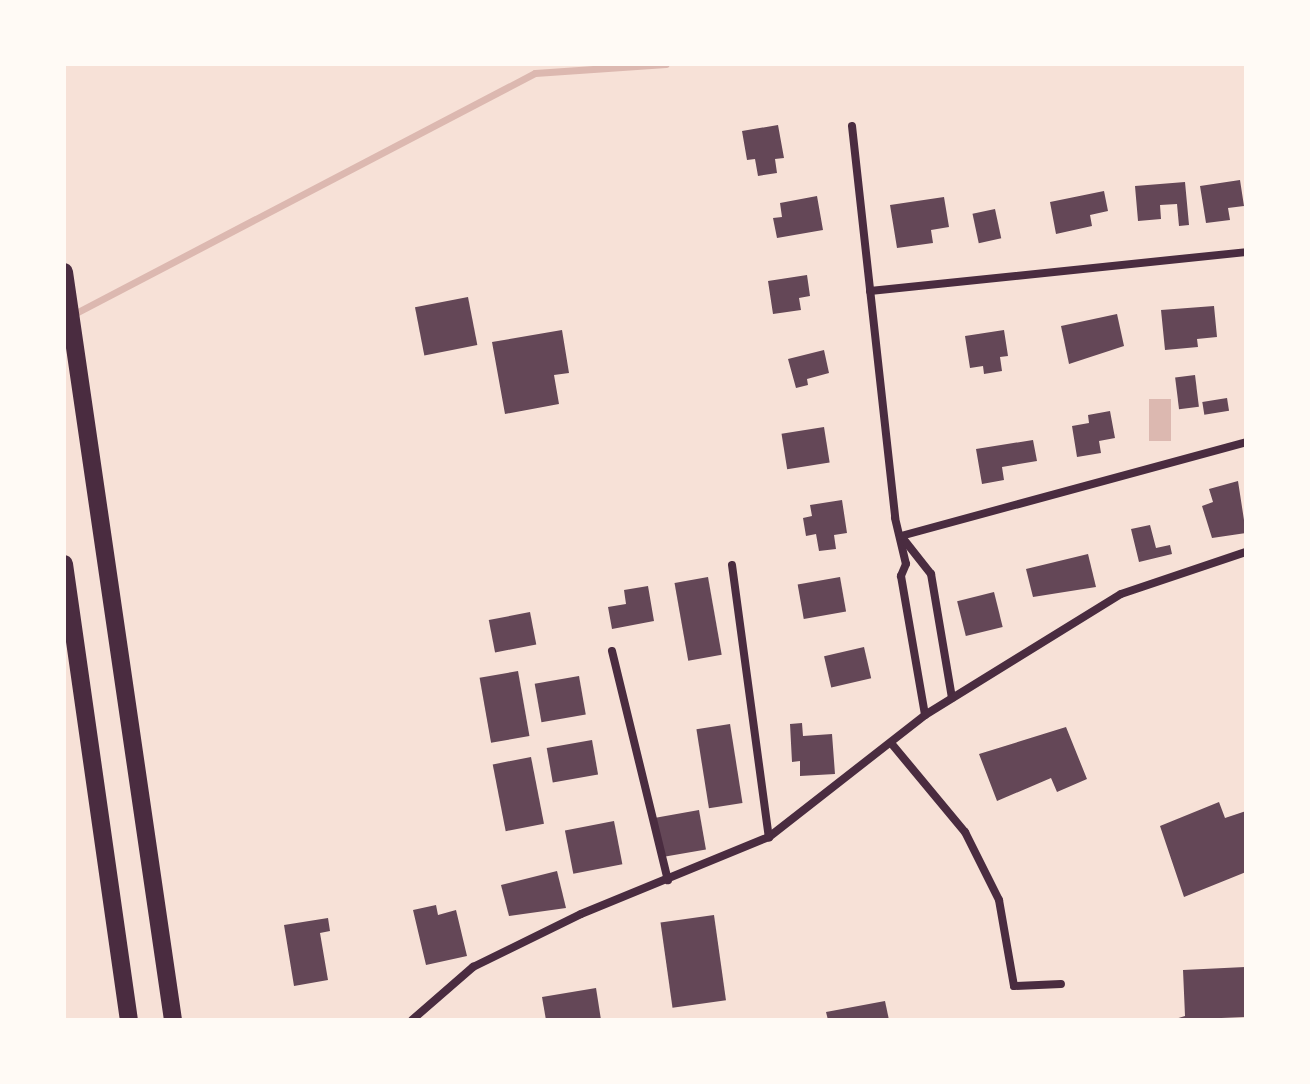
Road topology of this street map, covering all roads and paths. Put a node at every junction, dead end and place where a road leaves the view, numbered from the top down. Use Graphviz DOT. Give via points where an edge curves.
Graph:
graph roads {
  1 [pos="852,126"];
  2 [pos="1246,252"];
  3 [pos="64,272"];
  4 [pos="870,291"];
  5 [pos="1246,442"];
  6 [pos="901,536"];
  7 [pos="1246,552"];
  8 [pos="64,564"];
  9 [pos="732,565"];
  10 [pos="612,651"];
  11 [pos="952,698"];
  12 [pos="925,715"];
  13 [pos="891,743"];
  14 [pos="769,837"];
  15 [pos="668,880"];
  16 [pos="1061,984"];
  17 [pos="129,1020"];
  18 [pos="173,1020"];
  19 [pos="412,1020"];
  1 -- 4 [label="street"];
  2 -- 4 [label="street"];
  3 -- 18 [label="highway"];
  4 -- 6 [label="street"];
  5 -- 6 [label="street"];
  6 -- 11 [label="street" via="931,574"];
  6 -- 12 [label="street" via="906,564 901,576"];
  7 -- 11 [label="street" via="1121,594"];
  8 -- 17 [label="highway"];
  9 -- 14 [label="street"];
  10 -- 15 [label="street"];
  11 -- 12 [label="street"];
  12 -- 13 [label="street"];
  13 -- 14 [label="street"];
  13 -- 16 [label="street" via="965,832 999,900 1014,986"];
  14 -- 15 [label="street"];
  15 -- 19 [label="street" via="581,914 473,967"];
}
